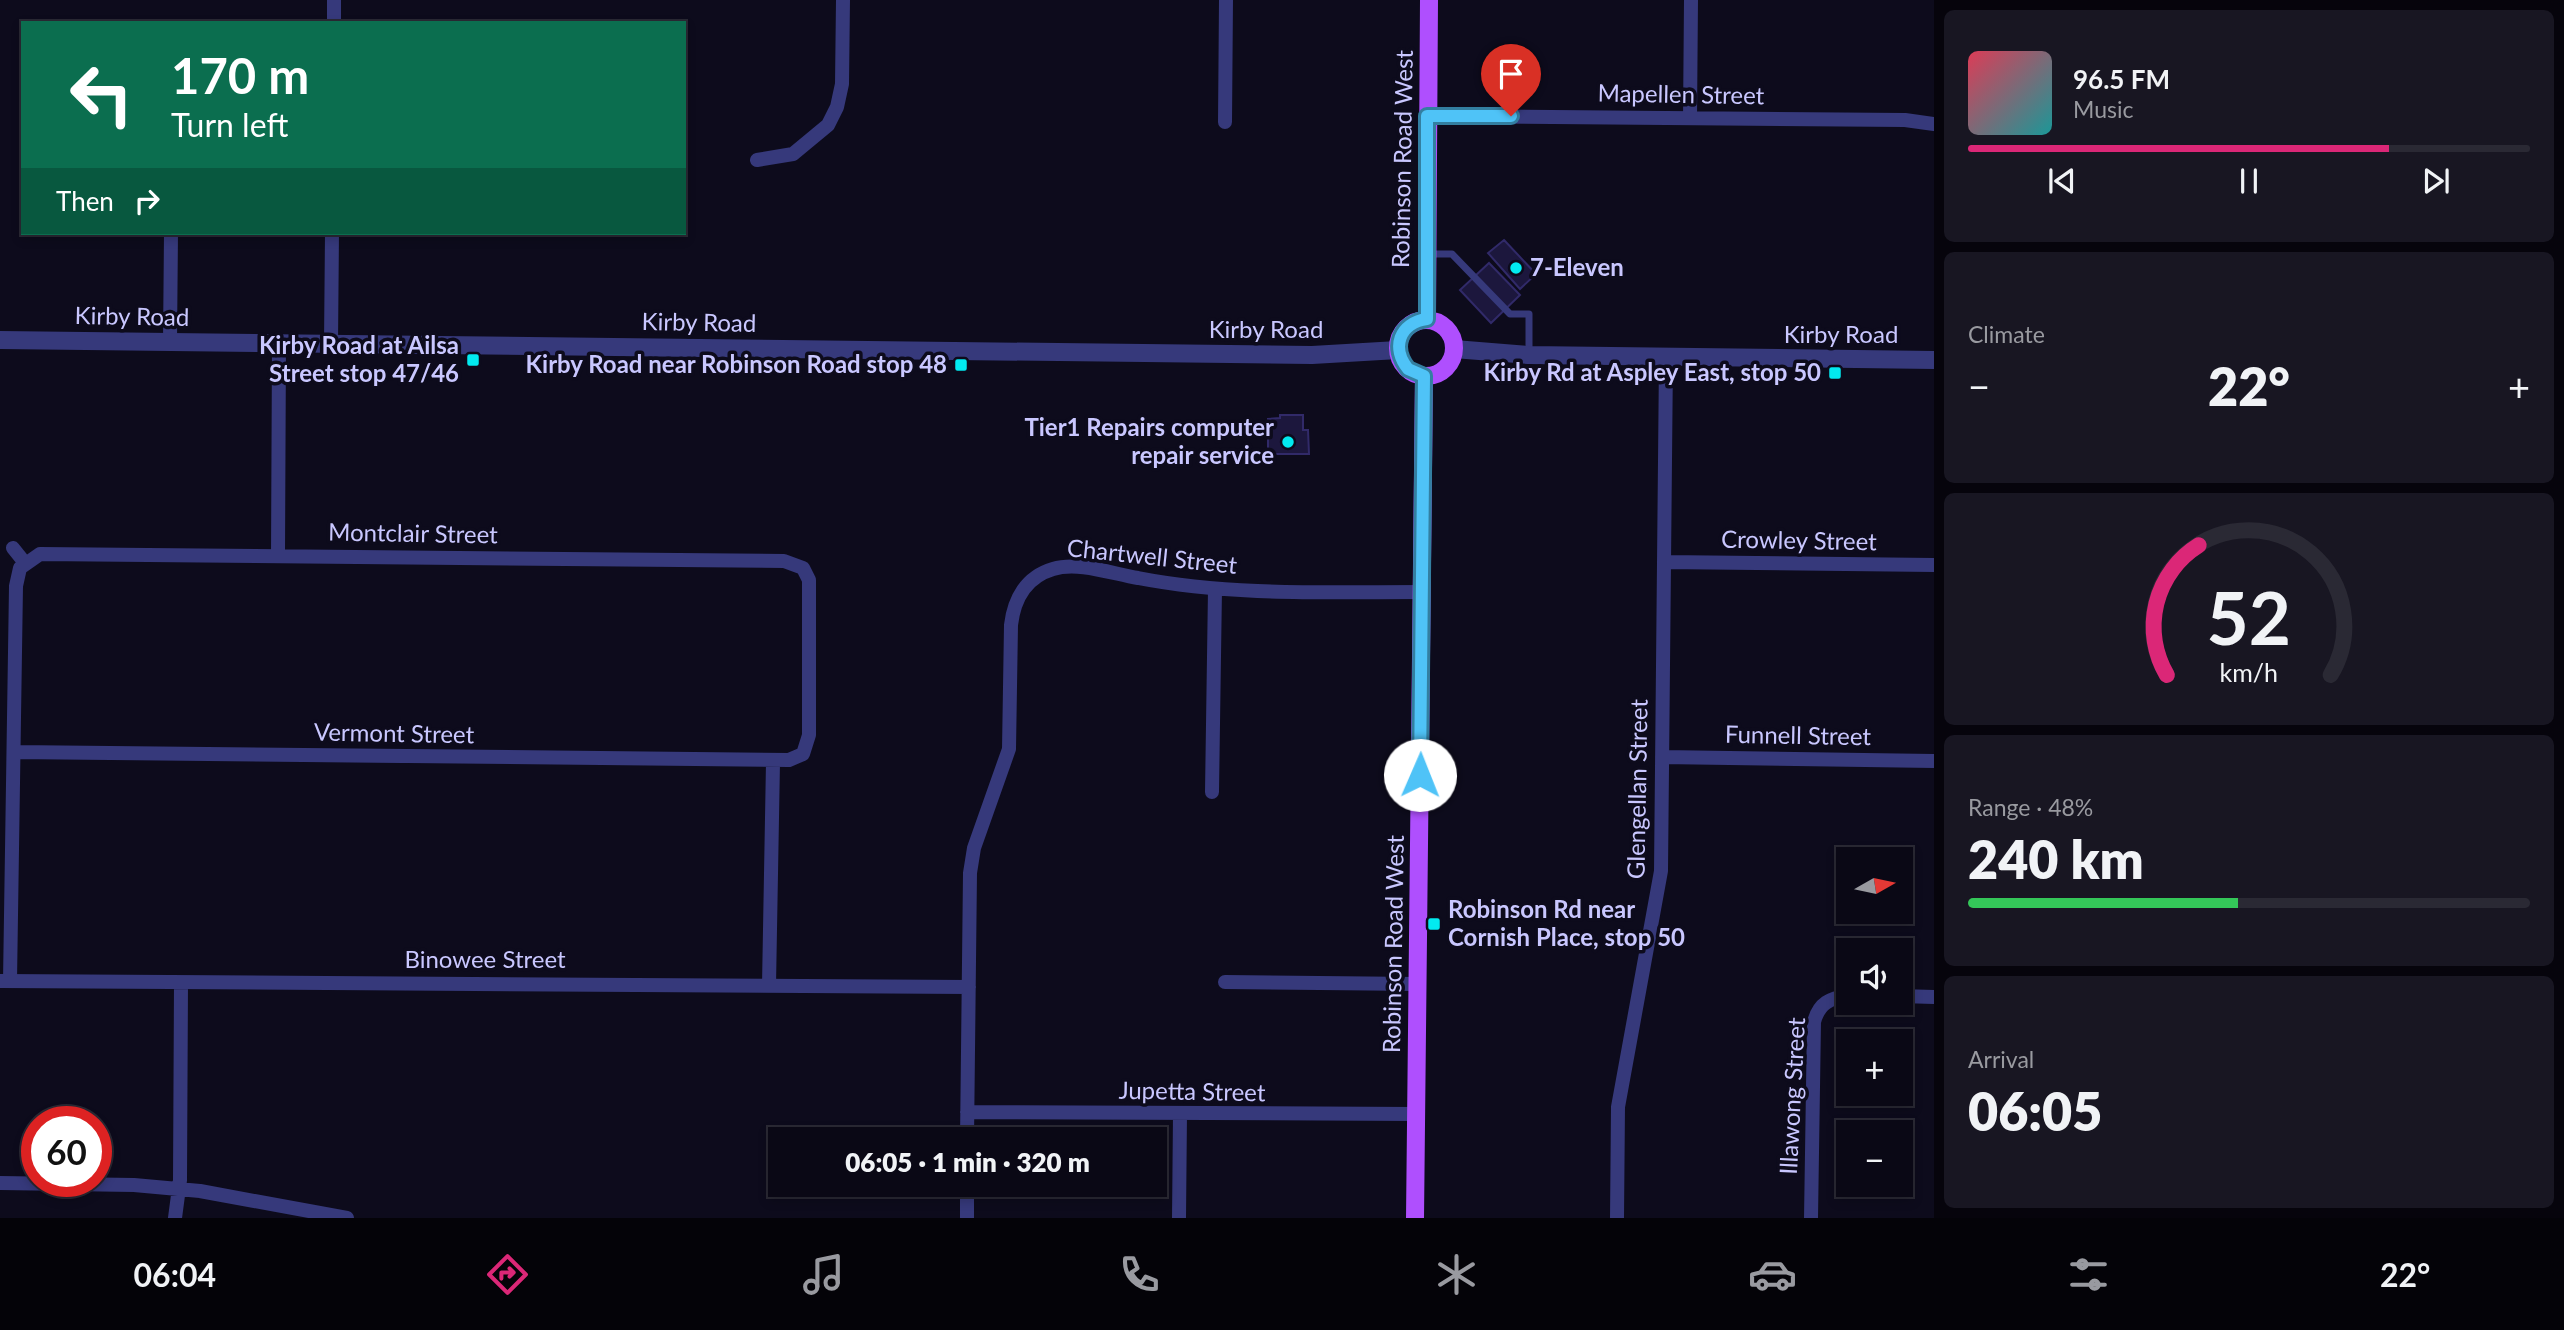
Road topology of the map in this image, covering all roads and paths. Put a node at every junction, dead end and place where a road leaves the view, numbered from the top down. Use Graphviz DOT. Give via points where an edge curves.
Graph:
graph roads {
  1 [pos="334,0"];
  2 [pos="843,0"];
  3 [pos="1226,0"];
  4 [pos="1429,0"];
  5 [pos="1691,0"];
  6 [pos="334,21"];
  7 [pos="1427,116"];
  8 [pos="1690,118"];
  9 [pos="1225,122"];
  10 [pos="1934,124"];
  11 [pos="757,160"];
  12 [pos="171,235"];
  13 [pos="332,235"];
  14 [pos="1426,254"];
  15 [pos="1427,319"];
  16 [pos="0,340"];
  17 [pos="170,341"];
  18 [pos="279,343"];
  19 [pos="331,343"];
  20 [pos="1454,349"];
  21 [pos="1398,350"];
  22 [pos="1528,355"];
  23 [pos="1666,358"];
  24 [pos="1934,360"];
  25 [pos="1424,376"];
  26 [pos="13,548"];
  27 [pos="278,555"];
  28 [pos="1664,562"];
  29 [pos="24,563"];
  30 [pos="1934,565"];
  31 [pos="1215,589"];
  32 [pos="1422,592"];
  33 [pos="14,752"];
  34 [pos="1662,757"];
  35 [pos="1934,761"];
  36 [pos="773,762"];
  37 [pos="1212,792"];
  38 [pos="5,981"];
  39 [pos="1225,982"];
  40 [pos="181,984"];
  41 [pos="1418,984"];
  42 [pos="769,985"];
  43 [pos="969,987"];
  44 [pos="1913,996"];
  45 [pos="1934,997"];
  46 [pos="1836,999"];
  47 [pos="967,1112"];
  48 [pos="1180,1114"];
  49 [pos="1416,1114"];
  50 [pos="967,1127"];
  51 [pos="0,1184"];
  52 [pos="179,1189"];
  53 [pos="967,1197"];
  54 [pos="175,1218"];
  55 [pos="347,1218"];
  56 [pos="967,1218"];
  57 [pos="1179,1218"];
  58 [pos="1415,1218"];
  59 [pos="1617,1218"];
  60 [pos="1811,1218"];
  1 -- 6 [label="street"];
  2 -- 11 [label="street" via="842,84 828,125 793,154"];
  3 -- 9 [label="street"];
  4 -- 7 [label="main road, Robinson Road West"];
  5 -- 8 [label="street"];
  7 -- 8 [label="street, Mapellen Street"];
  7 -- 14 [label="main road, Robinson Road West"];
  8 -- 10 [label="street, Mapellen Street"];
  12 -- 17 [label="street"];
  13 -- 19 [label="street"];
  14 -- 15 [label="main road, Robinson Road West"];
  14 -- 22 [label="lane" via="1452,254 1510,314 1529,314"];
  15 -- 20 [label="main road" via="1447,328"];
  15 -- 21 [label="main road" via="1409,325"];
  16 -- 17 [label="street, Kirby Road"];
  17 -- 18 [label="street, Kirby Road"];
  18 -- 19 [label="street, Kirby Road"];
  18 -- 27 [label="street"];
  19 -- 21 [label="street, Kirby Road" via="1312,355"];
  20 -- 22 [label="street, Kirby Road"];
  20 -- 25 [label="main road" via="1447,367"];
  21 -- 25 [label="main road" via="1408,369"];
  22 -- 23 [label="street, Kirby Road"];
  23 -- 24 [label="street, Kirby Road"];
  23 -- 28 [label="street, Glengellan Street"];
  25 -- 32 [label="main road, Robinson Road West"];
  26 -- 29 [label="street"];
  27 -- 29 [label="street, Montclair Street" via="50,552"];
  27 -- 36 [label="street, Montclair Street" via="784,561 803,568 811,592 808,743 800,757"];
  28 -- 30 [label="street, Crowley Street"];
  28 -- 34 [label="street, Glengellan Street"];
  29 -- 33 [label="street" via="16,586"];
  31 -- 32 [label="street, Chartwell Street"];
  31 -- 37 [label="street"];
  31 -- 43 [label="street, Chartwell Street" via="1070,567 1044,573 1021,591 1011,625 1009,749 971,860"];
  32 -- 41 [label="main road, Robinson Road West"];
  33 -- 36 [label="street, Vermont Street"];
  33 -- 38 [label="street"];
  34 -- 35 [label="street, Funnell Street"];
  34 -- 59 [label="street, Glengellan Street" via="1659,891 1618,1107"];
  36 -- 42 [label="street"];
  38 -- 40 [label="street, Binowee Street"];
  39 -- 41 [label="street"];
  40 -- 42 [label="street, Binowee Street"];
  40 -- 52 [label="street"];
  41 -- 49 [label="main road, Robinson Road West"];
  42 -- 43 [label="street, Binowee Street"];
  43 -- 47 [label="street, Chartwell Street"];
  44 -- 45 [label="street"];
  46 -- 60 [label="street, Illawong Street" via="1826,1002 1814,1022"];
  47 -- 48 [label="street, Jupetta Street"];
  47 -- 50 [label="street, Chartwell Street"];
  48 -- 49 [label="street, Jupetta Street"];
  48 -- 57 [label="street"];
  49 -- 58 [label="main road, Robinson Road West"];
  51 -- 52 [label="street"];
  52 -- 54 [label="street"];
  52 -- 55 [label="street"];
  53 -- 56 [label="street"];
}
